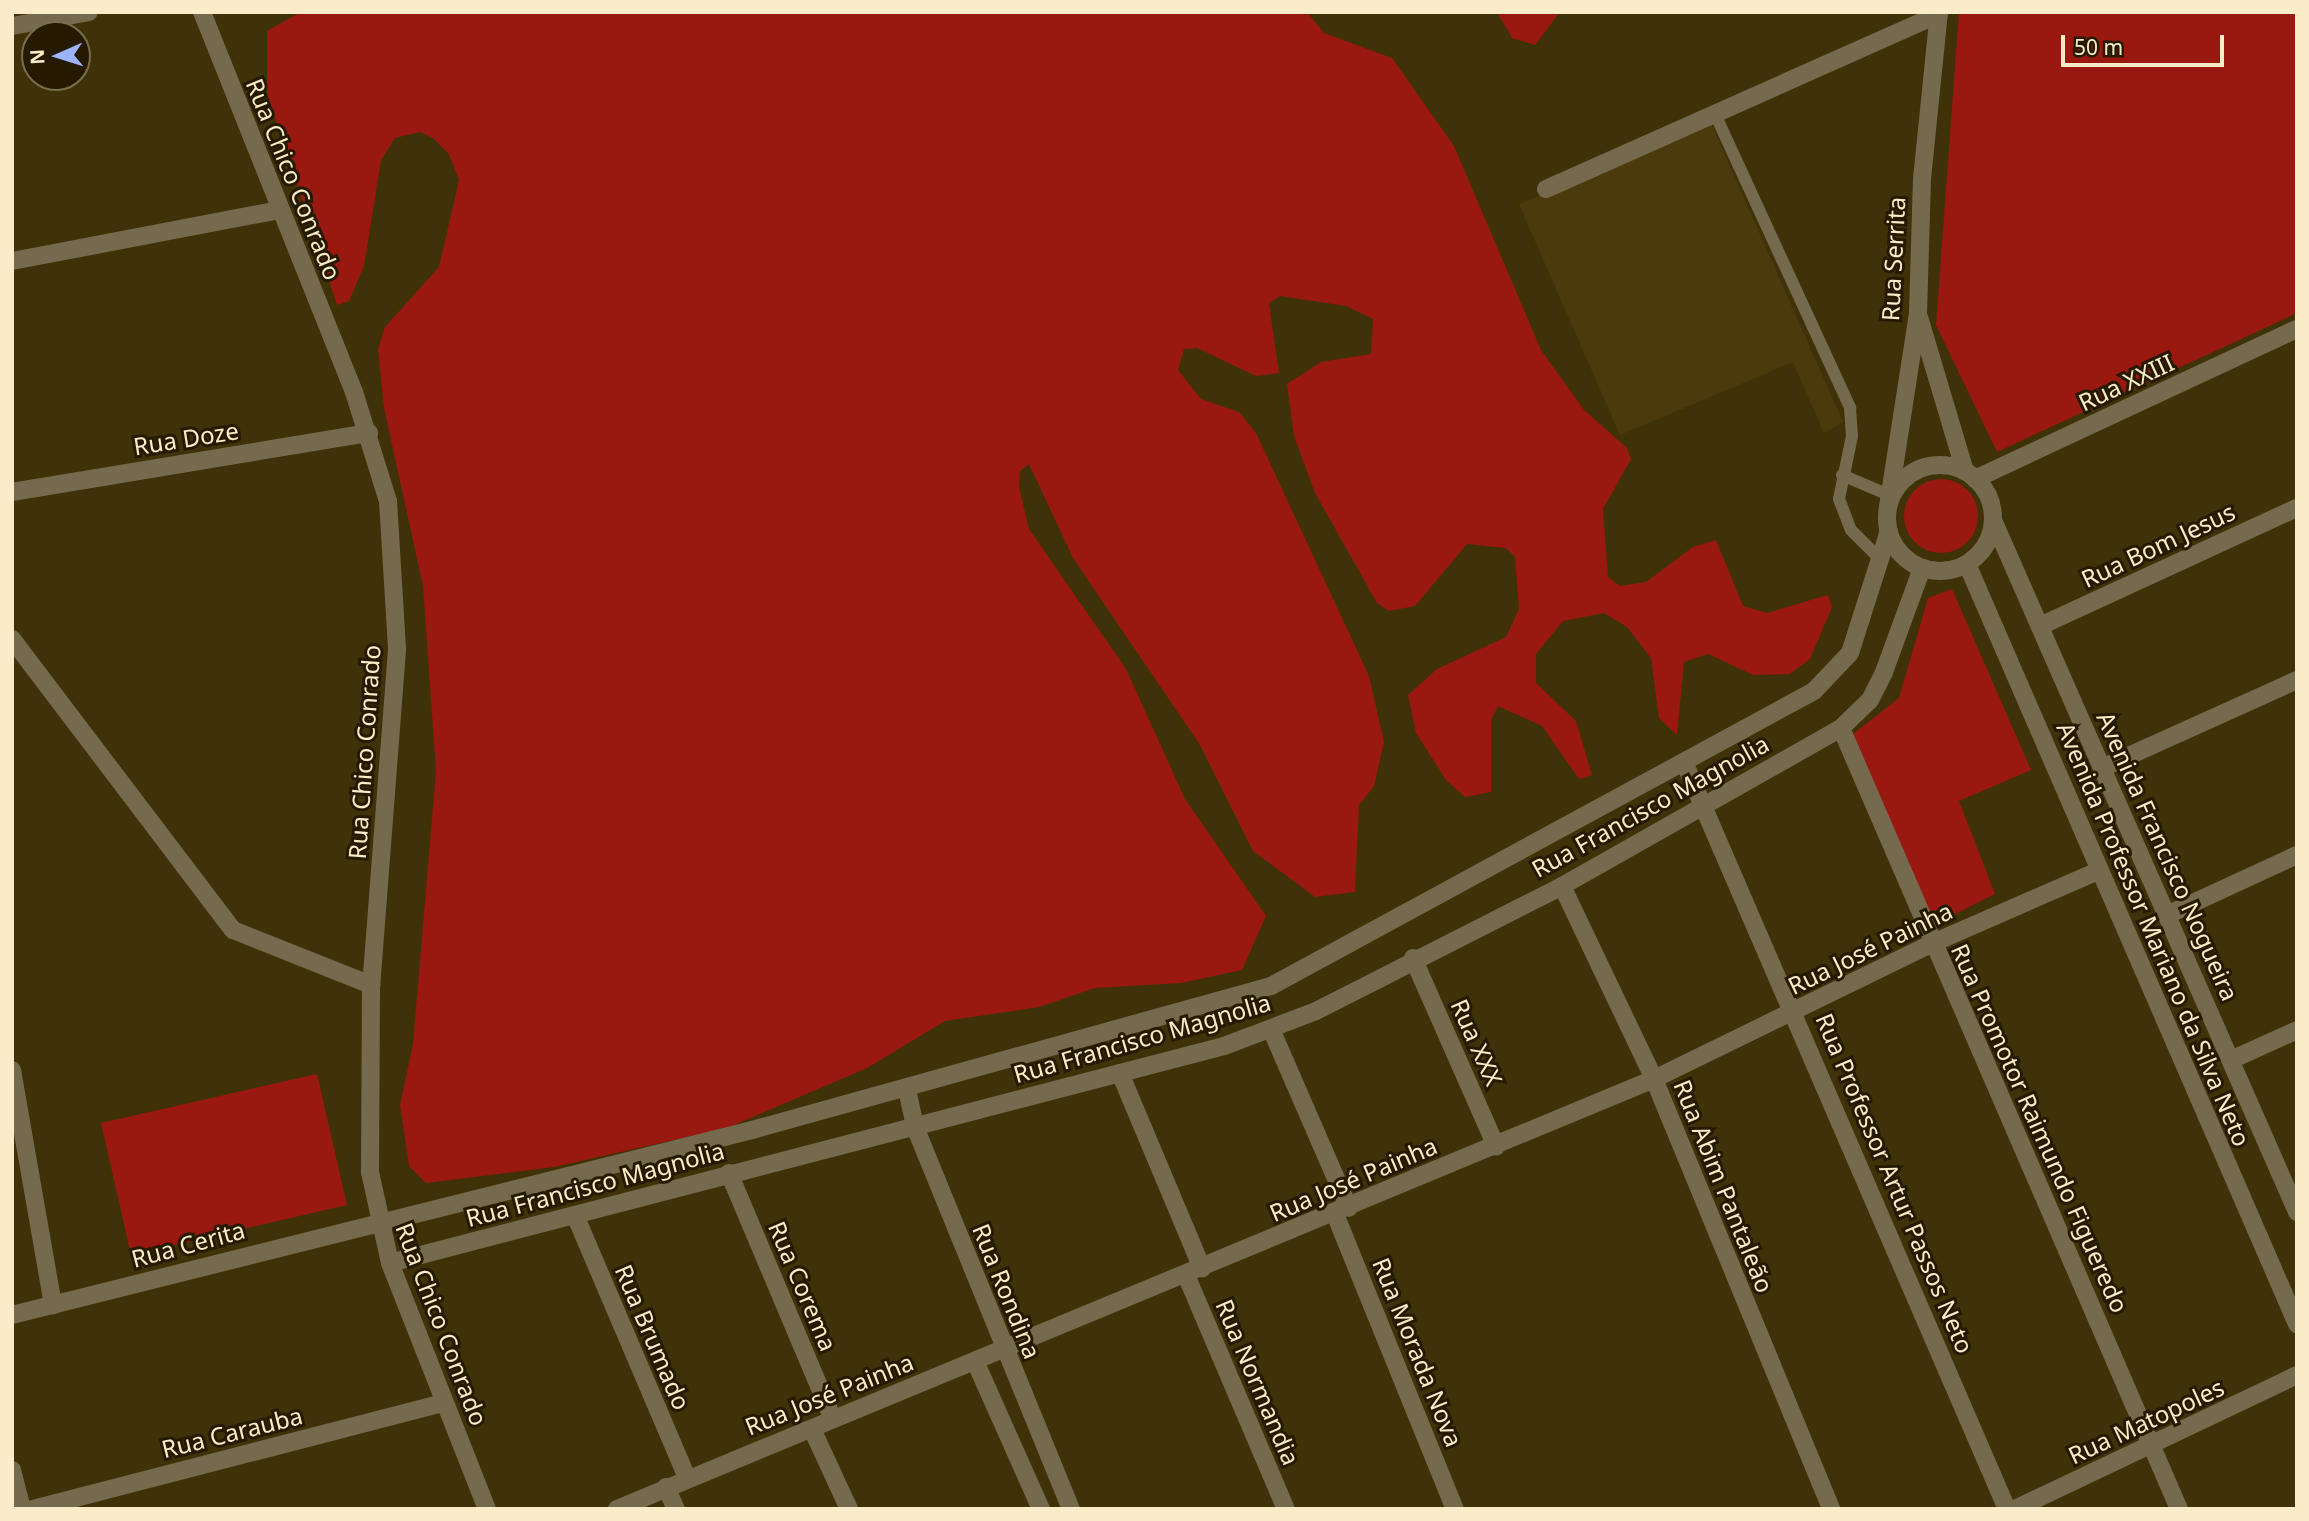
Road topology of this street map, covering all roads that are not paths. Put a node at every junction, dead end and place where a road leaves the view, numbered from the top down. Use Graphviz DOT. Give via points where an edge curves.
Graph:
graph roads {
  1 [pos="89,12"];
  2 [pos="202,12"];
  3 [pos="1939,13"];
  4 [pos="12,26"];
  5 [pos="1715,114"];
  6 [pos="1546,189"];
  7 [pos="279,210"];
  8 [pos="12,261"];
  9 [pos="1918,313"];
  10 [pos="2297,329"];
  11 [pos="369,433"];
  12 [pos="1842,475"];
  13 [pos="1970,475"];
  14 [pos="12,492"];
  15 [pos="1889,501"];
  16 [pos="2297,508"];
  17 [pos="1993,520"];
  18 [pos="1889,531"];
  19 [pos="1880,559"];
  20 [pos="1967,564"];
  21 [pos="1922,568"];
  22 [pos="2040,626"];
  23 [pos="12,639"];
  24 [pos="2297,680"];
  25 [pos="1841,728"];
  26 [pos="1684,762"];
  27 [pos="2102,768"];
  28 [pos="1703,803"];
  29 [pos="2297,855"];
  30 [pos="2098,871"];
  31 [pos="1562,886"];
  32 [pos="2168,915"];
  33 [pos="1933,943"];
  34 [pos="1413,958"];
  35 [pos="372,985"];
  36 [pos="1795,1011"];
  37 [pos="1272,1029"];
  38 [pos="2297,1030"];
  39 [pos="2231,1060"];
  40 [pos="12,1070"];
  41 [pos="1120,1073"];
  42 [pos="1654,1079"];
  43 [pos="907,1089"];
  44 [pos="915,1127"];
  45 [pos="1496,1146"];
  46 [pos="729,1173"];
  47 [pos="2296,1209"];
  48 [pos="1342,1211"];
  49 [pos="575,1215"];
  50 [pos="377,1226"];
  51 [pos="390,1263"];
  52 [pos="1194,1271"];
  53 [pos="53,1305"];
  54 [pos="12,1315"];
  55 [pos="2297,1324"];
  56 [pos="1003,1349"];
  57 [pos="975,1361"];
  58 [pos="2297,1376"];
  59 [pos="443,1403"];
  60 [pos="833,1419"];
  61 [pos="812,1429"];
  62 [pos="2152,1447"];
  63 [pos="12,1470"];
  64 [pos="687,1478"];
  65 [pos="666,1487"];
  66 [pos="1828,1508"];
  67 [pos="22,1509"];
  68 [pos="33,1509"];
  69 [pos="487,1509"];
  70 [pos="617,1509"];
  71 [pos="676,1509"];
  72 [pos="849,1509"];
  73 [pos="1041,1509"];
  74 [pos="1071,1509"];
  75 [pos="1286,1509"];
  76 [pos="1455,1509"];
  77 [pos="2007,1509"];
  78 [pos="2015,1509"];
  79 [pos="2179,1509"];
  1 -- 4 [label="street"];
  2 -- 7 [label="street, Rua Chico Conrado"];
  3 -- 5 [label="street"];
  3 -- 9 [label="street, Rua Serrita" via="1922,179"];
  5 -- 6 [label="street"];
  5 -- 12 [label="lane" via="1850,408 1853,436"];
  7 -- 8 [label="street"];
  7 -- 11 [label="street, Rua Chico Conrado"];
  9 -- 13 [label="street"];
  9 -- 15 [label="street, Rua Serrita"];
  10 -- 13 [label="street, Rua XXIII"];
  11 -- 14 [label="street, Rua Doze"];
  11 -- 35 [label="street, Rua Chico Conrado" via="388,501 397,650"];
  12 -- 15 [label="lane"];
  12 -- 19 [label="lane" via="1843,514"];
  13 -- 15 [label="street" via="1942,465 1918,470 1899,485"];
  13 -- 17 [label="street"];
  15 -- 18 [label="street, Rua Serrita"];
  16 -- 22 [label="street, Rua Bom Jesus"];
  17 -- 20 [label="street" via="1985,545"];
  17 -- 22 [label="street, Avenida Francisco Nogueira"];
  18 -- 19 [label="street, Rua Francisco Magnolia"];
  18 -- 21 [label="street" via="1895,547"];
  19 -- 26 [label="street, Rua Francisco Magnolia" via="1840,669 1814,691"];
  20 -- 21 [label="street"];
  20 -- 30 [label="street, Avenida Professor Mariano da Silva Neto"];
  21 -- 25 [label="street, Rua Francisco Magnolia" via="1870,700"];
  22 -- 27 [label="street, Avenida Francisco Nogueira"];
  23 -- 35 [label="street" via="233,930"];
  24 -- 27 [label="street"];
  25 -- 28 [label="street, Rua Francisco Magnolia"];
  25 -- 33 [label="street, Rua Promotor Raimundo Figueredo"];
  26 -- 28 [label="street, Rua Professor Artur Passos Neto"];
  26 -- 43 [label="street, Rua Francisco Magnolia" via="1271,986"];
  27 -- 32 [label="street, Avenida Francisco Nogueira"];
  28 -- 31 [label="street, Rua Francisco Magnolia"];
  28 -- 36 [label="street, Rua Professor Artur Passos Neto"];
  29 -- 32 [label="street"];
  30 -- 33 [label="street, Rua José Painha"];
  30 -- 55 [label="street, Avenida Professor Mariano da Silva Neto"];
  31 -- 34 [label="street, Rua Francisco Magnolia"];
  31 -- 42 [label="street, Rua Abim Pantaleão"];
  32 -- 39 [label="street, Avenida Francisco Nogueira"];
  33 -- 36 [label="street, Rua José Painha"];
  33 -- 62 [label="street, Rua Promotor Raimundo Figueredo"];
  34 -- 37 [label="street, Rua Francisco Magnolia"];
  34 -- 45 [label="street, Rua XXX"];
  35 -- 50 [label="street, Rua Chico Conrado" via="370,1172"];
  36 -- 42 [label="street, Rua José Painha"];
  36 -- 77 [label="street, Rua Professor Artur Passos Neto"];
  37 -- 41 [label="street, Rua Francisco Magnolia"];
  37 -- 48 [label="street, Rua Morada Nova"];
  38 -- 39 [label="street"];
  39 -- 47 [label="street, Avenida Francisco Nogueira"];
  40 -- 53 [label="street"];
  41 -- 44 [label="street, Rua Francisco Magnolia"];
  41 -- 52 [label="street, Rua Normandia"];
  42 -- 45 [label="street, Rua José Painha"];
  42 -- 66 [label="street, Rua Abim Pantaleão"];
  43 -- 44 [label="street, Rua Rondina"];
  43 -- 50 [label="street, Rua Francisco Magnolia"];
  44 -- 46 [label="street, Rua Francisco Magnolia"];
  44 -- 56 [label="street, Rua Rondina"];
  45 -- 48 [label="street, Rua José Painha"];
  46 -- 49 [label="street, Rua Francisco Magnolia"];
  46 -- 60 [label="street, Rua Corema"];
  48 -- 52 [label="street, Rua José Painha"];
  48 -- 76 [label="street, Rua Morada Nova"];
  49 -- 51 [label="street, Rua Francisco Magnolia"];
  49 -- 64 [label="street, Rua Brumado"];
  50 -- 51 [label="street, Rua Chico Conrado"];
  50 -- 53 [label="street, Rua Cerita" via="354,1226"];
  51 -- 59 [label="street, Rua Chico Conrado"];
  52 -- 56 [label="street, Rua José Painha"];
  52 -- 75 [label="street, Rua Normandia"];
  53 -- 54 [label="street, Rua Cerita"];
  56 -- 57 [label="street, Rua José Painha"];
  56 -- 74 [label="street, Rua Rondina"];
  57 -- 60 [label="street, Rua José Painha"];
  57 -- 73 [label="street"];
  58 -- 62 [label="street, Rua Matopoles"];
  59 -- 68 [label="street, Rua Carauba"];
  59 -- 69 [label="street, Rua Chico Conrado"];
  60 -- 61 [label="street, Rua José Painha"];
  61 -- 64 [label="street, Rua José Painha"];
  61 -- 72 [label="street"];
  62 -- 78 [label="street, Rua Matopoles"];
  62 -- 79 [label="street, Rua Promotor Raimundo Figueredo"];
  63 -- 67 [label="street"];
  64 -- 65 [label="street, Rua José Painha"];
  65 -- 70 [label="street, Rua José Painha"];
  65 -- 71 [label="street"];
}
